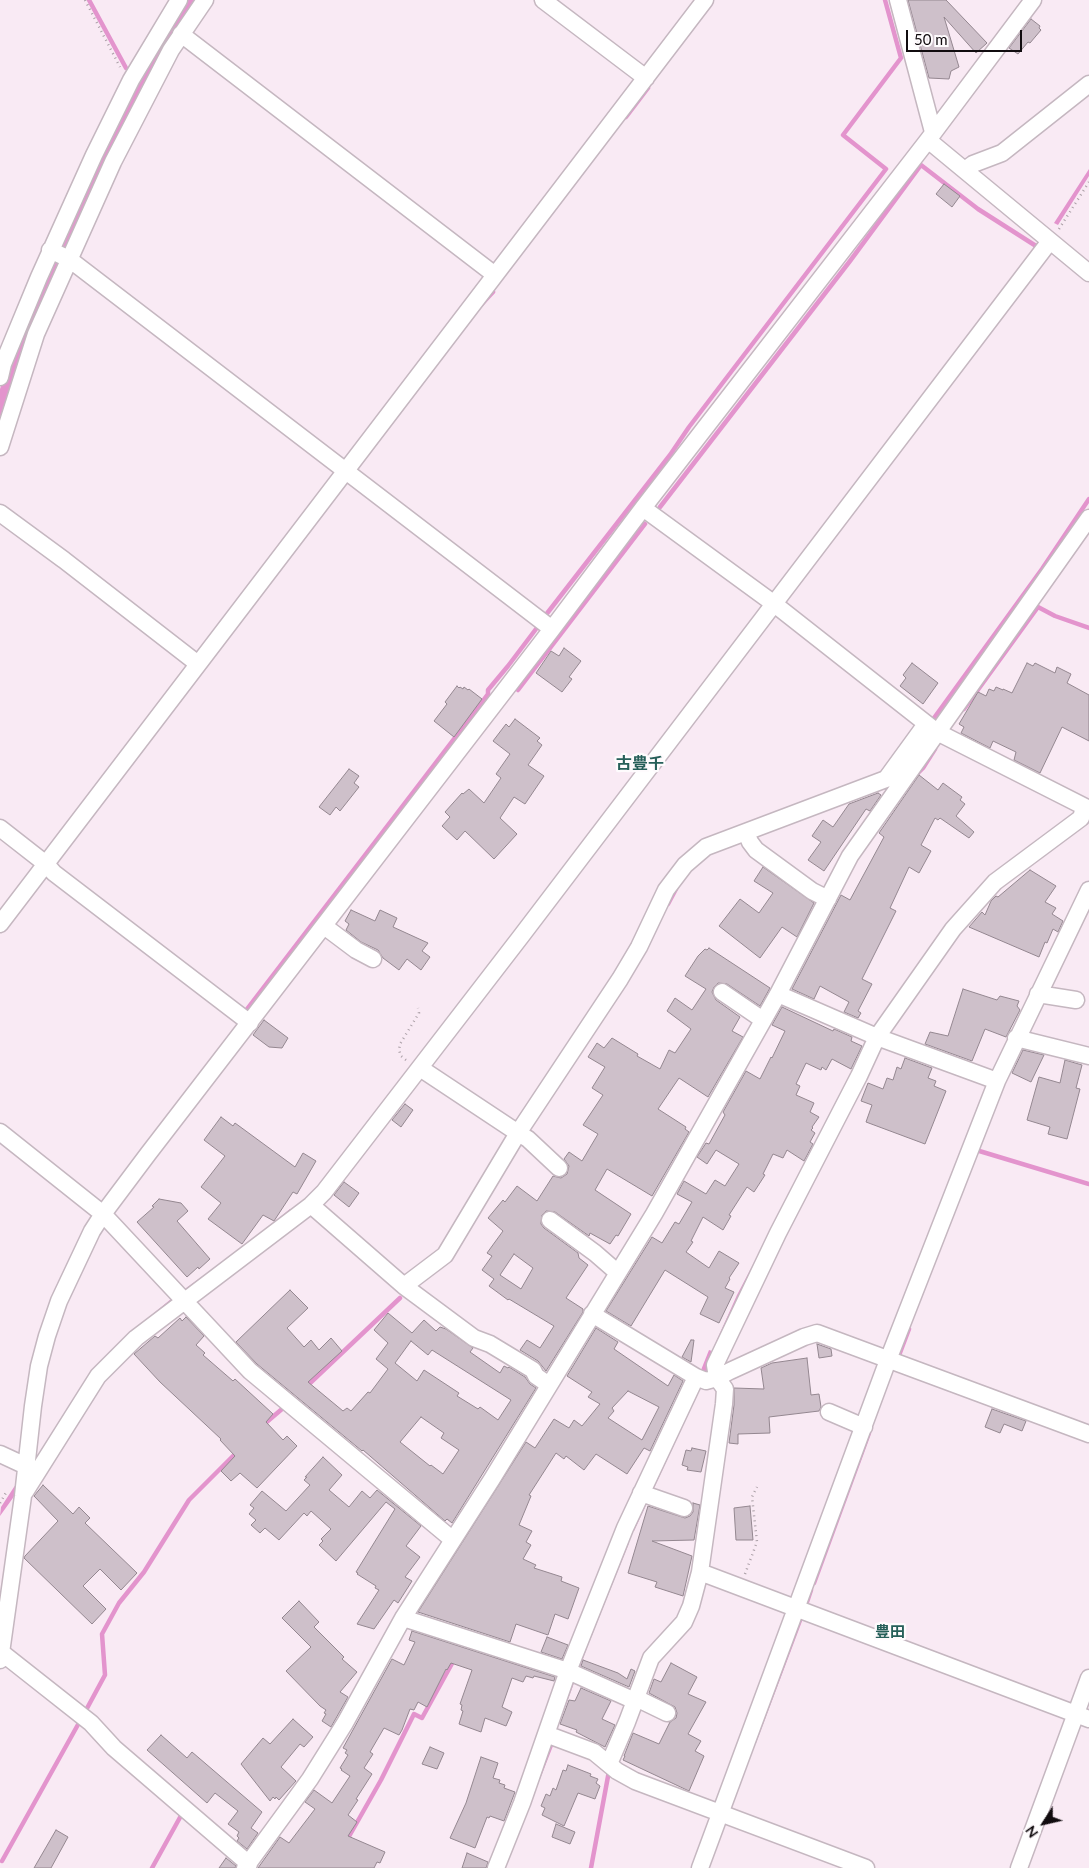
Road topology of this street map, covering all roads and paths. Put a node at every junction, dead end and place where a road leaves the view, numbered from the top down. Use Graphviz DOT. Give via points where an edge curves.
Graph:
graph roads {
  1 [pos="85,0"];
  2 [pos="179,0"];
  3 [pos="205,0"];
  4 [pos="543,0"];
  5 [pos="705,0"];
  6 [pos="898,0"];
  7 [pos="1033,0"];
  8 [pos="181,34"];
  9 [pos="646,78"];
  10 [pos="131,80"];
  11 [pos="1089,84"];
  12 [pos="930,136"];
  13 [pos="965,170"];
  14 [pos="1089,182"];
  15 [pos="1050,241"];
  16 [pos="52,251"];
  17 [pos="69,260"];
  18 [pos="1089,273"];
  19 [pos="495,275"];
  20 [pos="1,367"];
  21 [pos="0,447"];
  22 [pos="346,470"];
  23 [pos="643,508"];
  24 [pos="0,513"];
  25 [pos="1089,518"];
  26 [pos="774,603"];
  27 [pos="552,629"];
  28 [pos="198,664"];
  29 [pos="932,728"];
  30 [pos="1087,808"];
  31 [pos="0,828"];
  32 [pos="746,832"];
  33 [pos="46,864"];
  34 [pos="1089,890"];
  35 [pos="828,899"];
  36 [pos="0,924"];
  37 [pos="324,926"];
  38 [pos="373,959"];
  39 [pos="722,992"];
  40 [pos="778,994"];
  41 [pos="1038,994"];
  42 [pos="1076,1000"];
  43 [pos="418,1008"];
  44 [pos="764,1020"];
  45 [pos="250,1023"];
  46 [pos="877,1037"];
  47 [pos="1016,1038"];
  48 [pos="1089,1056"];
  49 [pos="415,1065"];
  50 [pos="997,1081"];
  51 [pos="0,1132"];
  52 [pos="518,1133"];
  53 [pos="559,1168"];
  54 [pos="311,1205"];
  55 [pos="103,1214"];
  56 [pos="550,1220"];
  57 [pos="618,1273"];
  58 [pos="404,1286"];
  59 [pos="184,1300"];
  60 [pos="592,1314"];
  61 [pos="888,1360"];
  62 [pos="706,1379"];
  63 [pos="550,1385"];
  64 [pos="829,1412"];
  65 [pos="864,1426"];
  66 [pos="1089,1434"];
  67 [pos="0,1454"];
  68 [pos="25,1468"];
  69 [pos="757,1487"];
  70 [pos="23,1492"];
  71 [pos="646,1495"];
  72 [pos="684,1508"];
  73 [pos="453,1540"];
  74 [pos="700,1572"];
  75 [pos="739,1586"];
  76 [pos="797,1610"];
  77 [pos="403,1618"];
  78 [pos="1,1656"];
  79 [pos="574,1673"];
  80 [pos="1089,1678"];
  81 [pos="636,1700"];
  82 [pos="667,1712"];
  83 [pos="1082,1716"];
  84 [pos="551,1736"];
  85 [pos="609,1764"];
  86 [pos="721,1814"];
  87 [pos="246,1867"];
  88 [pos="496,1868"];
  89 [pos="700,1868"];
  90 [pos="866,1868"];
  91 [pos="1019,1868"];
  1 -- 10 [label="path" via="118,64"];
  2 -- 10 [label="street"];
  3 -- 8 [label="street"];
  4 -- 9 [label="street"];
  5 -- 9 [label="street"];
  6 -- 12 [label="street"];
  7 -- 12 [label="street"];
  8 -- 17 [label="street" via="117,154"];
  8 -- 19 [label="street"];
  9 -- 19 [label="street"];
  10 -- 16 [label="street"];
  11 -- 13 [label="street" via="1002,153"];
  12 -- 13 [label="street"];
  12 -- 23 [label="street"];
  13 -- 15 [label="street"];
  14 -- 15 [label="path"];
  15 -- 18 [label="street"];
  15 -- 26 [label="street"];
  16 -- 17 [label="street"];
  16 -- 20 [label="street"];
  17 -- 21 [label="street" via="36,334"];
  17 -- 22 [label="street"];
  19 -- 22 [label="street"];
  22 -- 27 [label="street"];
  22 -- 28 [label="street"];
  23 -- 26 [label="street"];
  23 -- 27 [label="street"];
  24 -- 28 [label="street"];
  25 -- 29 [label="street"];
  26 -- 29 [label="street"];
  26 -- 49 [label="street"];
  27 -- 37 [label="street"];
  28 -- 33 [label="street"];
  29 -- 30 [label="street"];
  29 -- 32 [label="street" via="886,779"];
  29 -- 35 [label="street" via="850,856"];
  30 -- 46 [label="street" via="1081,818 994,882 953,929"];
  31 -- 33 [label="street"];
  32 -- 35 [label="street" via="762,855"];
  32 -- 52 [label="street" via="706,847 685,865 666,890 620,979"];
  33 -- 36 [label="street"];
  33 -- 45 [label="street"];
  34 -- 41 [label="street"];
  35 -- 40 [label="street"];
  37 -- 38 [label="street"];
  37 -- 45 [label="street"];
  39 -- 44 [label="street"];
  40 -- 44 [label="street"];
  40 -- 46 [label="street"];
  41 -- 42 [label="street"];
  41 -- 47 [label="street"];
  43 -- 49 [label="path" via="419,1013 399,1050"];
  44 -- 57 [label="street"];
  45 -- 55 [label="street"];
  46 -- 50 [label="street"];
  46 -- 62 [label="street"];
  47 -- 48 [label="street"];
  47 -- 50 [label="street"];
  49 -- 52 [label="street"];
  49 -- 54 [label="street" via="324,1192"];
  50 -- 61 [label="street"];
  51 -- 55 [label="street"];
  52 -- 53 [label="street"];
  52 -- 58 [label="street" via="445,1255"];
  54 -- 58 [label="street"];
  54 -- 59 [label="street"];
  55 -- 59 [label="street"];
  55 -- 68 [label="street" via="77,1261 46,1336"];
  56 -- 57 [label="street"];
  57 -- 60 [label="street"];
  58 -- 63 [label="street" via="474,1338 533,1370 536,1376"];
  59 -- 70 [label="street" via="136,1338 98,1376"];
  59 -- 73 [label="street" via="250,1371"];
  60 -- 62 [label="street"];
  60 -- 63 [label="street"];
  61 -- 62 [label="street" via="817,1333"];
  61 -- 65 [label="street"];
  61 -- 66 [label="street"];
  62 -- 71 [label="street"];
  62 -- 74 [label="street" via="725,1389"];
  63 -- 73 [label="street"];
  64 -- 65 [label="street"];
  65 -- 76 [label="street"];
  67 -- 68 [label="street"];
  68 -- 70 [label="street"];
  69 -- 75 [label="path" via="752,1497 756,1542"];
  70 -- 78 [label="street"];
  71 -- 72 [label="street"];
  71 -- 79 [label="street" via="625,1528"];
  73 -- 77 [label="street"];
  74 -- 75 [label="street"];
  74 -- 81 [label="street" via="684,1622 651,1658"];
  75 -- 76 [label="street"];
  76 -- 83 [label="street"];
  76 -- 86 [label="street"];
  77 -- 79 [label="street"];
  77 -- 87 [label="street" via="310,1779"];
  78 -- 87 [label="street" via="91,1724"];
  79 -- 81 [label="street"];
  79 -- 84 [label="street"];
  80 -- 83 [label="street"];
  81 -- 82 [label="street"];
  81 -- 85 [label="street"];
  83 -- 91 [label="street"];
  84 -- 85 [label="street" via="594,1752"];
  84 -- 88 [label="street"];
  85 -- 86 [label="street" via="635,1781"];
  86 -- 89 [label="street"];
  86 -- 90 [label="street"];
}
